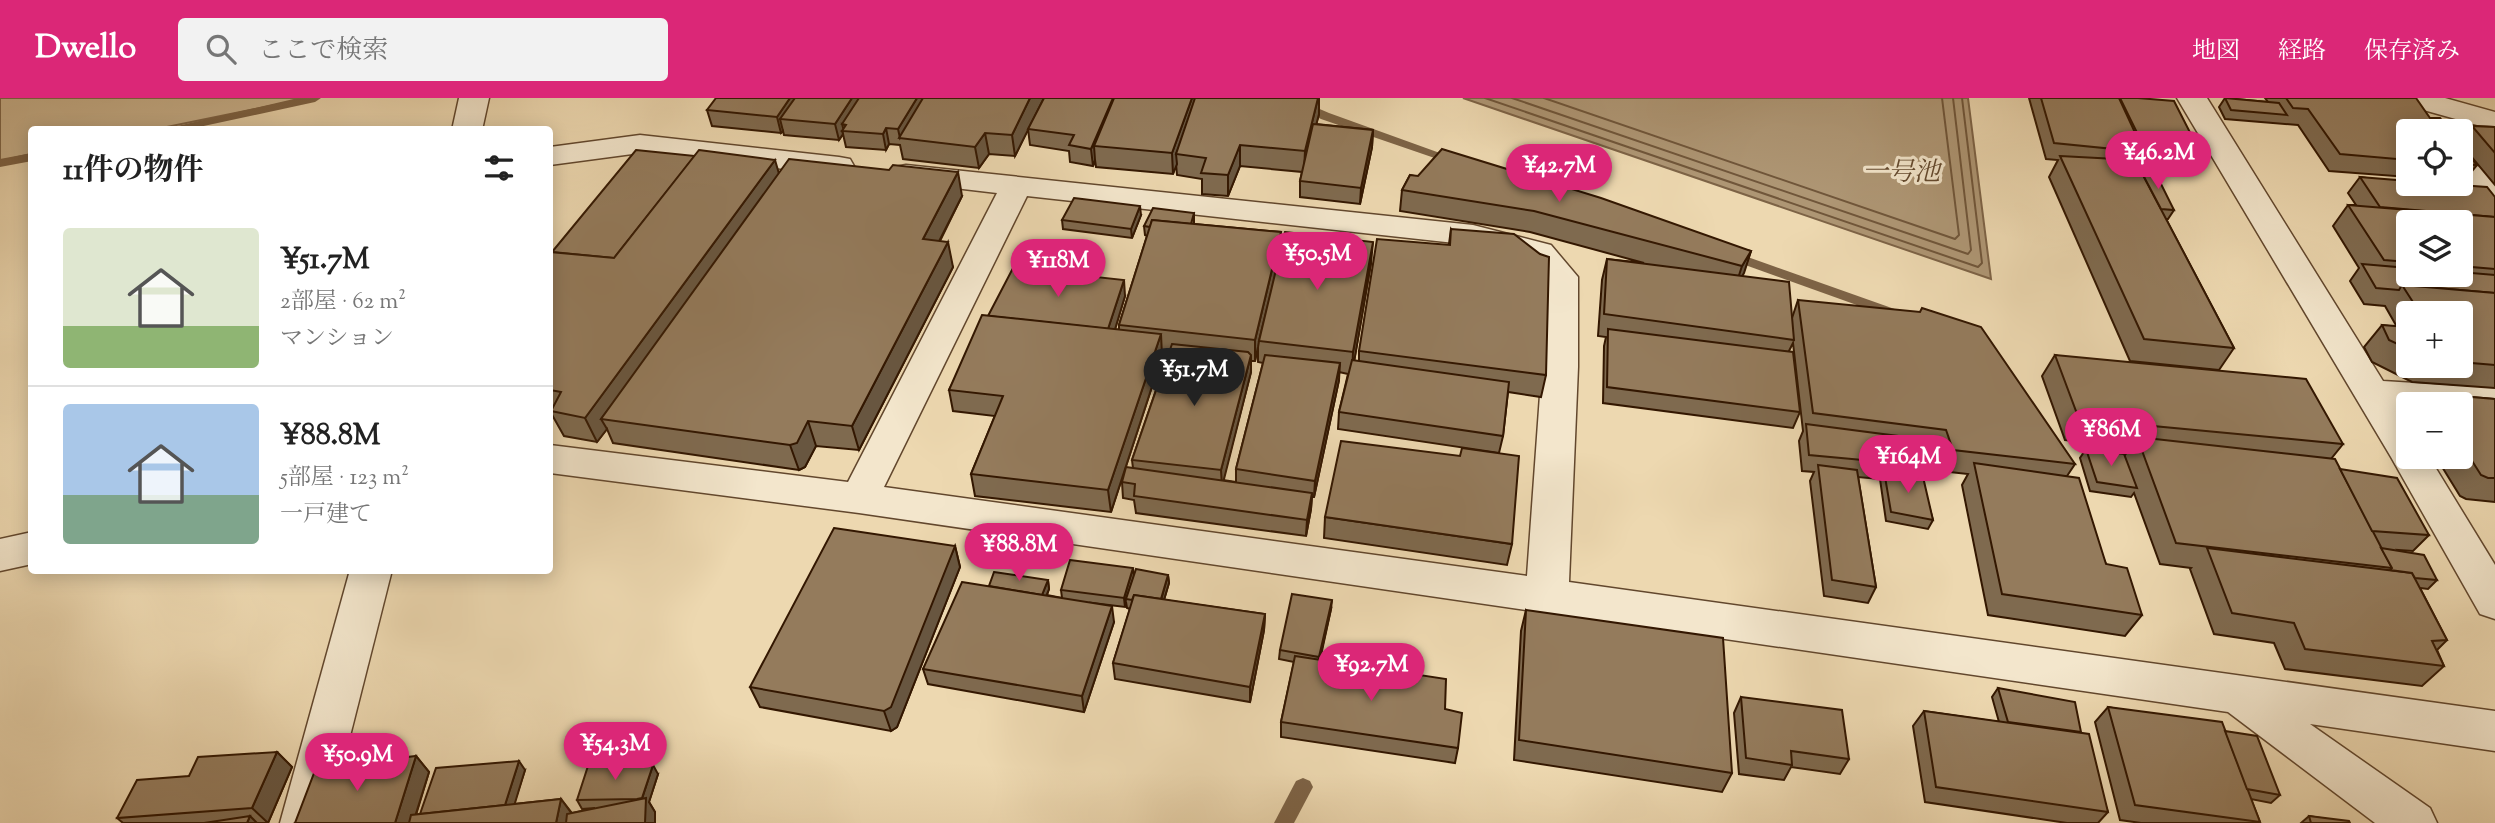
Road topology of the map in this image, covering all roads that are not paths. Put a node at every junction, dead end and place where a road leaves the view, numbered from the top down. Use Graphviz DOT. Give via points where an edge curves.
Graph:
graph roads {
  1 [pos="474,98"];
  2 [pos="2192,98"];
  3 [pos="2412,98"];
  4 [pos="2444,119"];
  5 [pos="2473,120"];
  6 [pos="2495,121"];
  7 [pos="468,126"];
  8 [pos="553,156"];
  9 [pos="2473,171"];
  10 [pos="1016,186"];
  11 [pos="2495,198"];
  12 [pos="2373,393"];
  13 [pos="2495,401"];
  14 [pos="2396,433"];
  15 [pos="553,459"];
  16 [pos="2417,469"];
  17 [pos="859,498"];
  18 [pos="28,549"];
  19 [pos="0,555"];
  20 [pos="370,574"];
  21 [pos="1547,597"];
  22 [pos="2495,602"];
  23 [pos="2238,694"];
  24 [pos="2495,731"];
  25 [pos="304,823"];
  26 [pos="2413,823"];
  1 -- 7 [label="street"];
  2 -- 12 [label="street"];
  3 -- 4 [label="street"];
  5 -- 6 [label="street"];
  8 -- 10 [label="street" via="640,144"];
  9 -- 11 [label="street"];
  10 -- 17 [label="street"];
  10 -- 21 [label="street" via="1473,235 1539,253 1561,277"];
  12 -- 13 [label="street"];
  12 -- 14 [label="street"];
  15 -- 17 [label="street"];
  16 -- 22 [label="street"];
  17 -- 21 [label="street"];
  18 -- 19 [label="street"];
  20 -- 25 [label="street"];
  21 -- 23 [label="street"];
  23 -- 24 [label="street"];
  23 -- 26 [label="street"];
}
